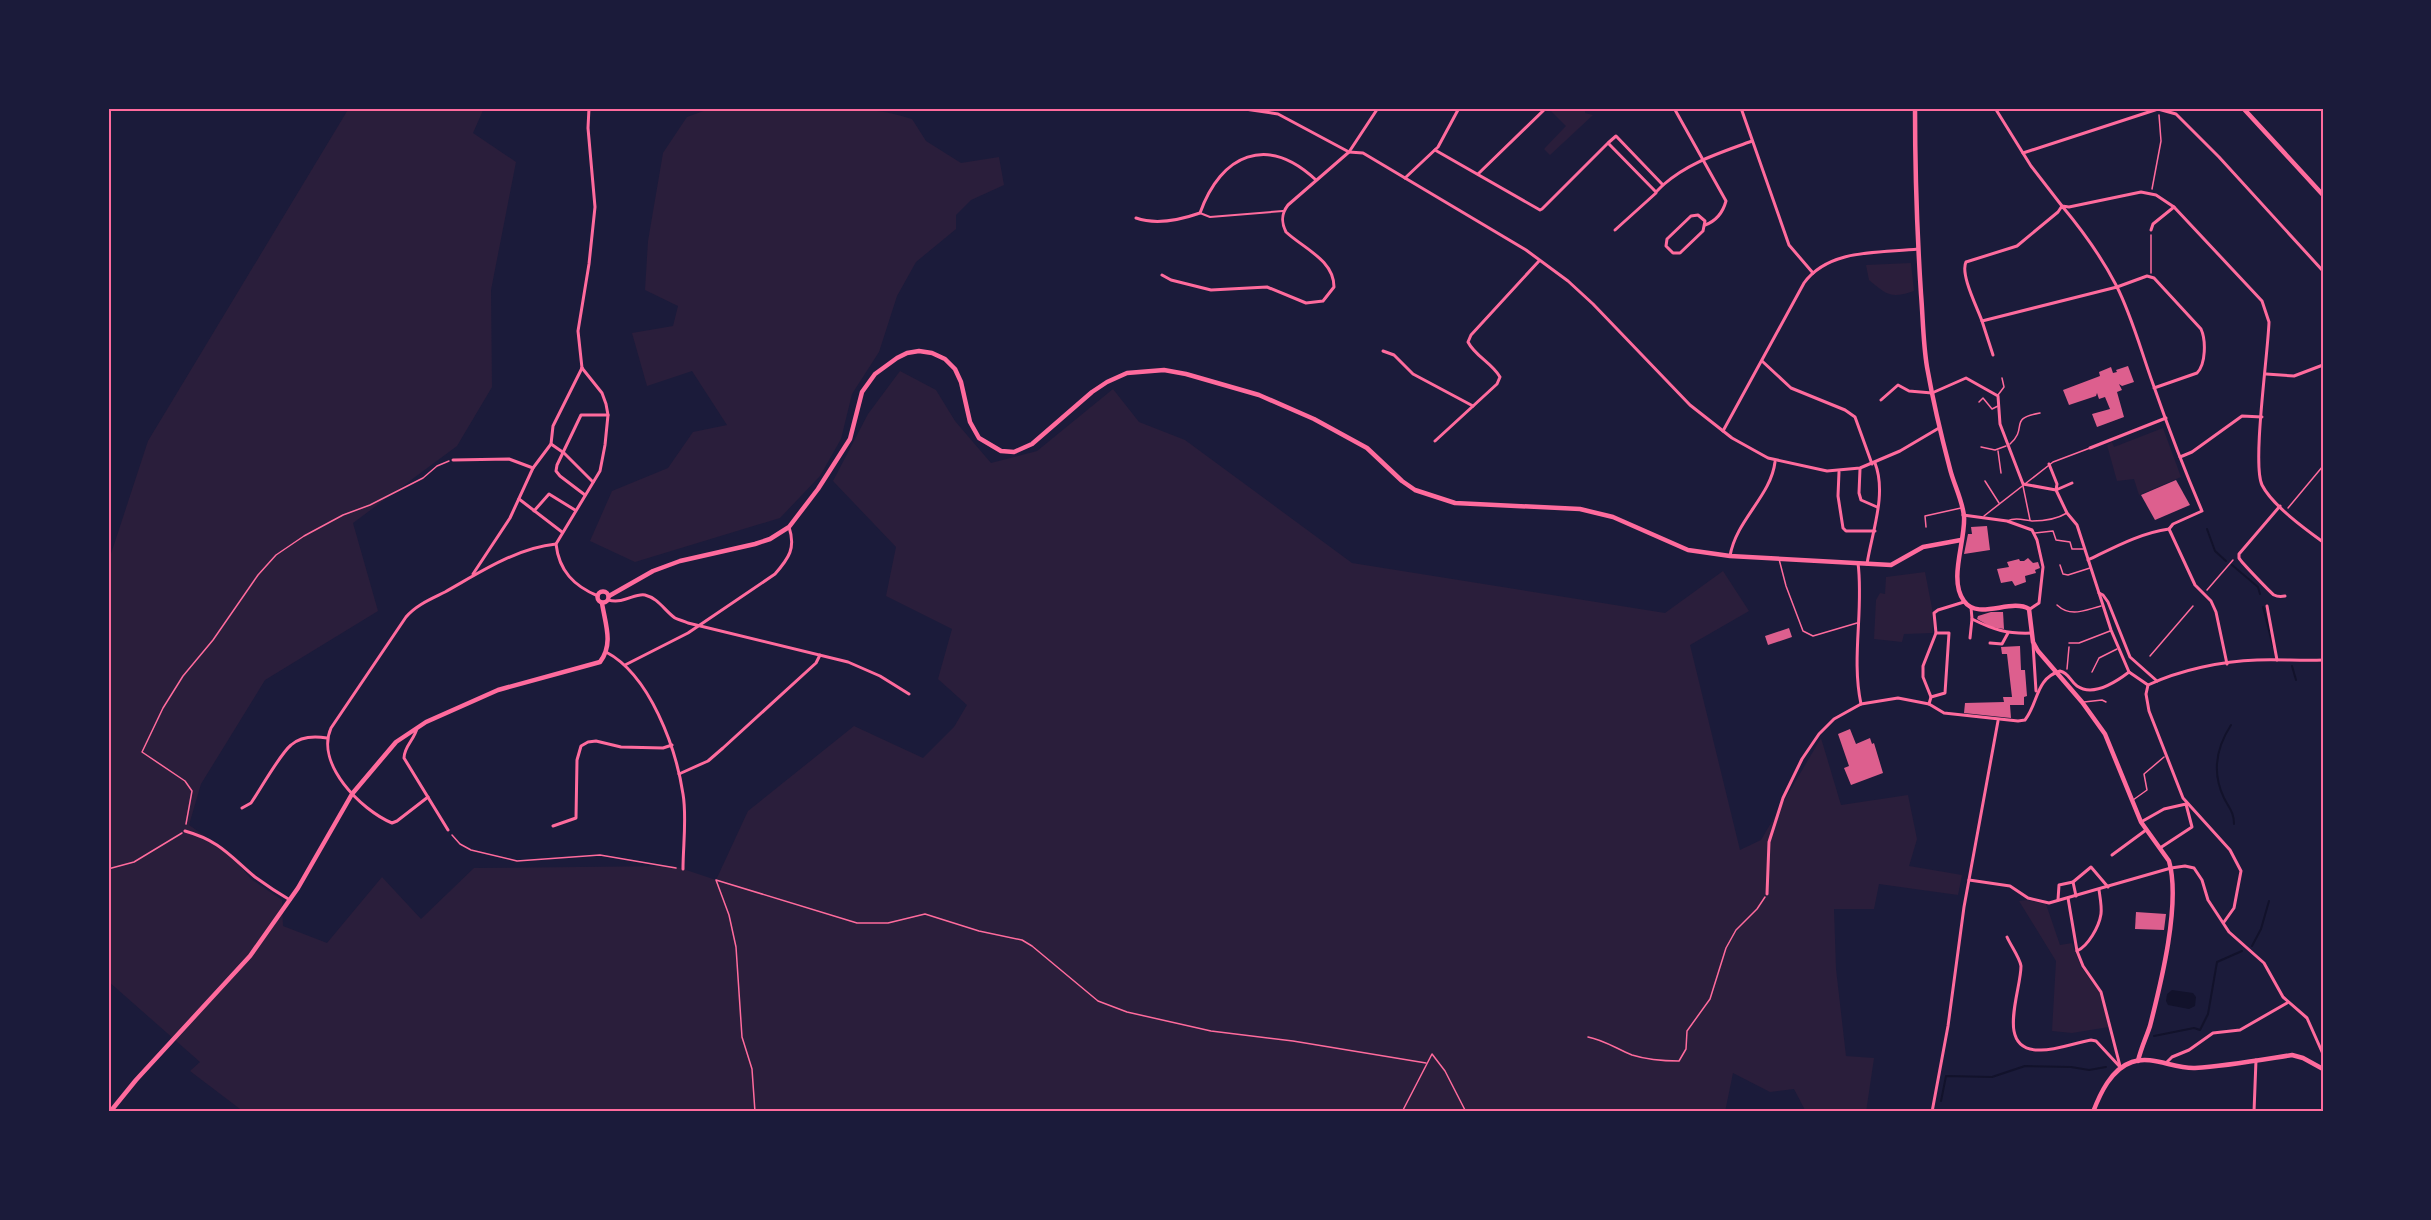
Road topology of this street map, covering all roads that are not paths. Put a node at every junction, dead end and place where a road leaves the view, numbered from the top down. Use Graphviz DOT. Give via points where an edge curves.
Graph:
graph roads {
  1 [pos="589,108"];
  2 [pos="1238,108"];
  3 [pos="1378,108"];
  4 [pos="1459,108"];
  5 [pos="1545,108"];
  6 [pos="1674,108"];
  7 [pos="1741,108"];
  8 [pos="1915,108"];
  9 [pos="1995,108"];
  10 [pos="2243,108"];
  11 [pos="1753,141"];
  12 [pos="1608,143"];
  13 [pos="1436,150"];
  14 [pos="1349,152"];
  15 [pos="2024,153"];
  16 [pos="1702,160"];
  17 [pos="1478,174"];
  18 [pos="1405,178"];
  19 [pos="1316,180"];
  20 [pos="1663,185"];
  21 [pos="1656,192"];
  22 [pos="2323,195"];
  23 [pos="2062,206"];
  24 [pos="2174,207"];
  25 [pos="1283,211"];
  26 [pos="1200,213"];
  27 [pos="1136,218"];
  28 [pos="1706,225"];
  29 [pos="1615,230"];
  30 [pos="2151,231"];
  31 [pos="1918,249"];
  32 [pos="1539,261"];
  33 [pos="2323,271"];
  34 [pos="1813,273"];
  35 [pos="1162,275"];
  36 [pos="2117,287"];
  37 [pos="1982,321"];
  38 [pos="1383,351"];
  39 [pos="1993,355"];
  40 [pos="1762,362"];
  41 [pos="2323,365"];
  42 [pos="582,368"];
  43 [pos="2266,374"];
  44 [pos="2002,378"];
  45 [pos="2154,388"];
  46 [pos="1932,393"];
  47 [pos="1998,396"];
  48 [pos="1881,400"];
  49 [pos="1979,402"];
  50 [pos="1473,406"];
  51 [pos="1999,406"];
  52 [pos="2040,413"];
  53 [pos="608,415"];
  54 [pos="2262,417"];
  55 [pos="2166,418"];
  56 [pos="1939,428"];
  57 [pos="1723,431"];
  58 [pos="1435,441"];
  59 [pos="551,444"];
  60 [pos="2008,445"];
  61 [pos="1981,447"];
  62 [pos="2090,448"];
  63 [pos="1998,450"];
  64 [pos="564,453"];
  65 [pos="2180,457"];
  66 [pos="453,460"];
  67 [pos="1775,461"];
  68 [pos="1873,463"];
  69 [pos="2049,464"];
  70 [pos="533,468"];
  71 [pos="1860,468"];
  72 [pos="1839,472"];
  73 [pos="2001,474"];
  74 [pos="1985,481"];
  75 [pos="593,482"];
  76 [pos="2072,483"];
  77 [pos="2023,484"];
  78 [pos="2056,489"];
  79 [pos="585,495"];
  80 [pos="519,499"];
  81 [pos="2000,503"];
  82 [pos="2280,506"];
  83 [pos="1877,507"];
  84 [pos="1962,508"];
  85 [pos="575,510"];
  86 [pos="534,511"];
  87 [pos="2067,513"];
  88 [pos="1964,515"];
  89 [pos="1984,517"];
  90 [pos="2007,520"];
  91 [pos="2031,521"];
  92 [pos="789,527"];
  93 [pos="1926,527"];
  94 [pos="2169,529"];
  95 [pos="1875,531"];
  96 [pos="562,532"];
  97 [pos="2035,533"];
  98 [pos="1961,540"];
  99 [pos="2323,542"];
  100 [pos="556,544"];
  101 [pos="2084,549"];
  102 [pos="1730,556"];
  103 [pos="1779,558"];
  104 [pos="2088,560"];
  105 [pos="1858,563"];
  106 [pos="1867,564"];
  107 [pos="2060,565"];
  108 [pos="2090,568"];
  109 [pos="472,575"];
  110 [pos="2099,593"];
  111 [pos="598,596"];
  112 [pos="2285,596"];
  113 [pos="609,598"];
  114 [pos="1964,602"];
  115 [pos="602,603"];
  116 [pos="2057,605"];
  117 [pos="2102,605"];
  118 [pos="2267,606"];
  119 [pos="1971,607"];
  120 [pos="2029,609"];
  121 [pos="1972,619"];
  122 [pos="1858,623"];
  123 [pos="699,626"];
  124 [pos="2110,630"];
  125 [pos="1936,633"];
  126 [pos="2008,633"];
  127 [pos="2032,633"];
  128 [pos="1970,639"];
  129 [pos="2033,642"];
  130 [pos="2069,643"];
  131 [pos="1990,644"];
  132 [pos="2117,649"];
  133 [pos="606,652"];
  134 [pos="820,655"];
  135 [pos="2277,660"];
  136 [pos="2323,660"];
  137 [pos="2227,664"];
  138 [pos="625,665"];
  139 [pos="2056,672"];
  140 [pos="2092,672"];
  141 [pos="2129,672"];
  142 [pos="2157,681"];
  143 [pos="2148,685"];
  144 [pos="2036,692"];
  145 [pos="909,694"];
  146 [pos="1931,697"];
  147 [pos="2082,702"];
  148 [pos="2106,702"];
  149 [pos="1861,704"];
  150 [pos="1929,704"];
  151 [pos="1998,721"];
  152 [pos="418,726"];
  153 [pos="327,738"];
  154 [pos="672,745"];
  155 [pos="2165,756"];
  156 [pos="679,774"];
  157 [pos="352,794"];
  158 [pos="428,797"];
  159 [pos="2132,800"];
  160 [pos="2186,804"];
  161 [pos="242,808"];
  162 [pos="2142,822"];
  163 [pos="553,826"];
  164 [pos="448,830"];
  165 [pos="2146,830"];
  166 [pos="185,831"];
  167 [pos="2160,848"];
  168 [pos="2112,855"];
  169 [pos="2171,868"];
  170 [pos="683,869"];
  171 [pos="1969,880"];
  172 [pos="2073,882"];
  173 [pos="2108,886"];
  174 [pos="2099,889"];
  175 [pos="1767,894"];
  176 [pos="2076,896"];
  177 [pos="2068,898"];
  178 [pos="290,900"];
  179 [pos="2058,900"];
  180 [pos="2224,922"];
  181 [pos="2007,938"];
  182 [pos="2077,951"];
  183 [pos="2287,1003"];
  184 [pos="2323,1054"];
  185 [pos="2256,1060"];
  186 [pos="2138,1061"];
  187 [pos="2165,1065"];
  188 [pos="2121,1068"];
  189 [pos="2323,1070"];
  190 [pos="110,1112"];
  191 [pos="1932,1112"];
  192 [pos="2093,1112"];
  193 [pos="2254,1112"];
  1 -- 42 [label="street" via="595,207 578,331"];
  2 -- 14 [label="street" via="1278,114"];
  3 -- 14 [label="street"];
  4 -- 13 [label="street"];
  5 -- 17 [label="street"];
  6 -- 16 [label="street"];
  7 -- 11 [label="street"];
  8 -- 31 [label="street"];
  9 -- 15 [label="street"];
  10 -- 22 [label="street"];
  11 -- 16 [label="street"];
  11 -- 34 [label="street" via="1790,245"];
  12 -- 17 [label="street" via="1540,210"];
  12 -- 20 [label="street" via="1616,136"];
  12 -- 21 [label="street"];
  13 -- 17 [label="street"];
  13 -- 18 [label="street"];
  14 -- 18 [label="street" via="1363,153"];
  14 -- 19 [label="street"];
  15 -- 23 [label="street"];
  15 -- 33 [label="street" via="2166,110 2176,114 2219,157"];
  16 -- 20 [label="street"];
  16 -- 28 [label="street" via="1726,201 1722,212"];
  18 -- 32 [label="street"];
  19 -- 25 [label="street"];
  19 -- 26 [label="street" via="1286,159 1251,155 1229,165 1220,175"];
  20 -- 21 [label="street"];
  21 -- 29 [label="street"];
  23 -- 24 [label="street" via="2128,193 2150,193"];
  23 -- 36 [label="street"];
  23 -- 37 [label="street" via="2017,246 1966,262 1965,276"];
  24 -- 30 [label="street" via="2153,224"];
  24 -- 43 [label="street" via="2262,301 2269,322"];
  25 -- 26 [label="street" via="1210,217"];
  25 -- 35 [label="street" via="1286,232 1332,272 1334,286 1323,301 1306,303 1267,287 1211,290"];
  26 -- 27 [label="street" via="1149,223"];
  28 -- 28 [label="street" via="1680,253 1672,253 1666,246 1667,239 1690,216 1698,215"];
  31 -- 34 [label="street" via="1851,255"];
  31 -- 46 [label="street"];
  32 -- 50 [label="street" via="1471,335 1471,348 1500,377"];
  32 -- 57 [label="street" via="1593,304 1690,405"];
  34 -- 40 [label="street"];
  36 -- 37 [label="street"];
  36 -- 45 [label="street"];
  36 -- 45 [label="street" via="2151,276 2204,336 2198,373"];
  37 -- 39 [label="street"];
  38 -- 50 [label="street" via="1394,355 1413,374"];
  40 -- 57 [label="street"];
  40 -- 68 [label="street" via="1791,388 1855,417"];
  41 -- 43 [label="street" via="2294,376"];
  42 -- 53 [label="street" via="602,393"];
  42 -- 59 [label="street" via="553,426"];
  43 -- 54 [label="street"];
  44 -- 47 [label="lane" via="2004,387"];
  45 -- 55 [label="street"];
  46 -- 47 [label="street" via="1966,378"];
  46 -- 48 [label="street" via="1909,391 1898,385"];
  46 -- 56 [label="street"];
  47 -- 51 [label="street"];
  49 -- 51 [label="lane" via="1983,398 1992,409"];
  50 -- 58 [label="street"];
  51 -- 60 [label="street" via="2000,424"];
  52 -- 60 [label="lane" via="2021,419 2017,438"];
  53 -- 64 [label="street" via="580,415"];
  53 -- 75 [label="street" via="600,471"];
  54 -- 65 [label="street" via="2242,416"];
  54 -- 82 [label="street" via="2259,474 2269,495"];
  55 -- 62 [label="street"];
  55 -- 65 [label="street"];
  56 -- 68 [label="street"];
  56 -- 84 [label="street"];
  57 -- 67 [label="street"];
  59 -- 64 [label="street"];
  59 -- 70 [label="street"];
  60 -- 63 [label="lane"];
  60 -- 77 [label="street"];
  61 -- 63 [label="lane"];
  62 -- 69 [label="lane"];
  63 -- 73 [label="lane"];
  64 -- 75 [label="street"];
  64 -- 79 [label="street" via="556,471"];
  65 -- 94 [label="street" via="2202,511"];
  66 -- 70 [label="street" via="508,459"];
  67 -- 72 [label="street"];
  67 -- 102 [label="street" via="1774,472 1741,525"];
  68 -- 71 [label="street"];
  68 -- 83 [label="street" via="1879,478"];
  69 -- 77 [label="lane"];
  69 -- 78 [label="street"];
  70 -- 80 [label="street"];
  71 -- 72 [label="street"];
  71 -- 83 [label="street" via="1861,500"];
  72 -- 95 [label="street" via="1843,528"];
  74 -- 81 [label="lane"];
  75 -- 79 [label="street"];
  76 -- 78 [label="street"];
  77 -- 78 [label="street"];
  77 -- 81 [label="lane"];
  77 -- 91 [label="lane"];
  78 -- 87 [label="street"];
  79 -- 85 [label="street"];
  80 -- 86 [label="street"];
  80 -- 109 [label="street"];
  81 -- 89 [label="lane"];
  82 -- 99 [label="street"];
  82 -- 112 [label="street" via="2239,558 2266,589 2275,596"];
  83 -- 95 [label="street"];
  84 -- 88 [label="street"];
  84 -- 93 [label="lane" via="1925,516"];
  85 -- 86 [label="street" via="549,494"];
  85 -- 96 [label="street"];
  86 -- 96 [label="street"];
  87 -- 91 [label="lane"];
  87 -- 101 [label="street" via="2081,534"];
  88 -- 89 [label="street"];
  88 -- 98 [label="street"];
  89 -- 90 [label="street"];
  90 -- 91 [label="lane"];
  90 -- 97 [label="street"];
  92 -- 102 [label="street" via="850,439 862,392 875,374 897,358 920,351 945,359 956,369 970,422 979,438 1001,451 1014,452 1032,444 1107,382 1126,373 1164,370 1259,395 1314,419 1367,448 1402,482 1435,498 1455,503 1580,509 1613,517 1688,550"];
  92 -- 113 [label="street" via="755,544 653,571"];
  92 -- 123 [label="street" via="792,551 776,574"];
  94 -- 104 [label="street"];
  94 -- 137 [label="street" via="2195,585 2216,612"];
  95 -- 106 [label="street"];
  96 -- 100 [label="street"];
  97 -- 101 [label="lane" via="2053,531 2056,540 2070,542 2074,551"];
  97 -- 120 [label="street" via="2043,567 2039,603"];
  98 -- 106 [label="street" via="1923,547 1891,565"];
  98 -- 114 [label="street" via="1958,573"];
  100 -- 109 [label="street" via="532,549"];
  100 -- 111 [label="street" via="562,568 573,582"];
  101 -- 104 [label="street"];
  102 -- 103 [label="street"];
  103 -- 105 [label="street"];
  103 -- 122 [label="lane" via="1803,631 1813,636"];
  104 -- 108 [label="street"];
  105 -- 106 [label="street"];
  105 -- 122 [label="street"];
  107 -- 108 [label="lane" via="2063,574 2068,575"];
  108 -- 110 [label="street"];
  109 -- 153 [label="street" via="408,614 334,721"];
  110 -- 117 [label="street"];
  110 -- 142 [label="street" via="2108,602 2130,657"];
  111 -- 113 [label="street" via="602,592"];
  111 -- 115 [label="street"];
  113 -- 115 [label="street"];
  113 -- 123 [label="street" via="626,601 645,595 675,617"];
  114 -- 119 [label="street"];
  114 -- 125 [label="street" via="1935,611"];
  115 -- 133 [label="street" via="608,632"];
  116 -- 117 [label="lane" via="2073,613"];
  117 -- 124 [label="street"];
  118 -- 135 [label="street"];
  119 -- 120 [label="street"];
  119 -- 121 [label="street"];
  120 -- 127 [label="street"];
  121 -- 126 [label="street"];
  121 -- 128 [label="street"];
  122 -- 149 [label="street"];
  123 -- 134 [label="street"];
  123 -- 138 [label="street"];
  124 -- 130 [label="lane" via="2079,643"];
  124 -- 132 [label="street"];
  125 -- 146 [label="street" via="1923,666"];
  125 -- 146 [label="street" via="1949,633 1945,693"];
  126 -- 127 [label="street"];
  126 -- 131 [label="street" via="2002,644"];
  127 -- 129 [label="street"];
  129 -- 139 [label="street"];
  129 -- 144 [label="street"];
  132 -- 140 [label="lane" via="2098,658"];
  132 -- 141 [label="street"];
  133 -- 138 [label="street"];
  133 -- 152 [label="street" via="595,664 498,690"];
  134 -- 145 [label="street" via="880,676"];
  134 -- 156 [label="street" via="816,663 708,761"];
  135 -- 136 [label="street"];
  135 -- 137 [label="street"];
  137 -- 142 [label="street"];
  138 -- 154 [label="street" via="642,686"];
  139 -- 141 [label="street" via="2066,673 2077,686 2094,690"];
  139 -- 144 [label="street"];
  139 -- 147 [label="street"];
  141 -- 143 [label="street"];
  142 -- 143 [label="street"];
  143 -- 155 [label="street" via="2149,711"];
  144 -- 151 [label="street" via="2025,720"];
  146 -- 150 [label="street"];
  147 -- 148 [label="lane"];
  147 -- 159 [label="street" via="2105,734"];
  149 -- 150 [label="street" via="1898,698"];
  149 -- 175 [label="street" via="1834,719 1802,759 1769,842"];
  150 -- 151 [label="street" via="1944,713"];
  151 -- 171 [label="street"];
  152 -- 157 [label="street" via="390,747"];
  152 -- 158 [label="street" via="404,758"];
  153 -- 157 [label="street" via="330,759"];
  153 -- 161 [label="street" via="315,736 291,745 251,803"];
  154 -- 156 [label="street"];
  154 -- 163 [label="street" via="621,747 596,741 581,746 577,760 576,818"];
  155 -- 159 [label="lane" via="2144,774 2147,790"];
  155 -- 160 [label="street"];
  156 -- 170 [label="street" via="684,797"];
  157 -- 158 [label="street" via="392,823"];
  157 -- 178 [label="street"];
  158 -- 164 [label="street"];
  159 -- 162 [label="street"];
  160 -- 162 [label="street" via="2164,809"];
  160 -- 167 [label="street" via="2192,827"];
  160 -- 180 [label="street" via="2230,850 2241,871 2234,908"];
  162 -- 165 [label="street"];
  165 -- 167 [label="street"];
  165 -- 168 [label="street"];
  166 -- 178 [label="street" via="206,837 227,850 254,876"];
  167 -- 169 [label="street"];
  169 -- 173 [label="street"];
  169 -- 180 [label="street" via="2194,868 2208,900"];
  169 -- 186 [label="street" via="2168,936 2157,998"];
  171 -- 179 [label="street" via="2010,886 2034,900"];
  171 -- 191 [label="street"];
  172 -- 173 [label="street" via="2091,867"];
  172 -- 176 [label="street"];
  172 -- 179 [label="street" via="2059,885"];
  173 -- 174 [label="street"];
  174 -- 176 [label="street"];
  174 -- 182 [label="street" via="2099,922 2085,946"];
  176 -- 177 [label="street"];
  177 -- 179 [label="street"];
  177 -- 182 [label="street"];
  178 -- 190 [label="street" via="232,977"];
  180 -- 183 [label="street" via="2235,939 2264,963"];
  181 -- 188 [label="street" via="2021,964 2013,1018 2018,1042 2042,1050 2096,1041"];
  182 -- 188 [label="street" via="2101,992"];
  183 -- 184 [label="street" via="2307,1018"];
  183 -- 187 [label="street" via="2250,1026 2213,1033"];
  185 -- 187 [label="street" via="2196,1068"];
  185 -- 189 [label="street" via="2292,1055"];
  185 -- 193 [label="street"];
  186 -- 187 [label="street"];
  186 -- 188 [label="street"];
  188 -- 192 [label="street" via="2100,1094"];
}
